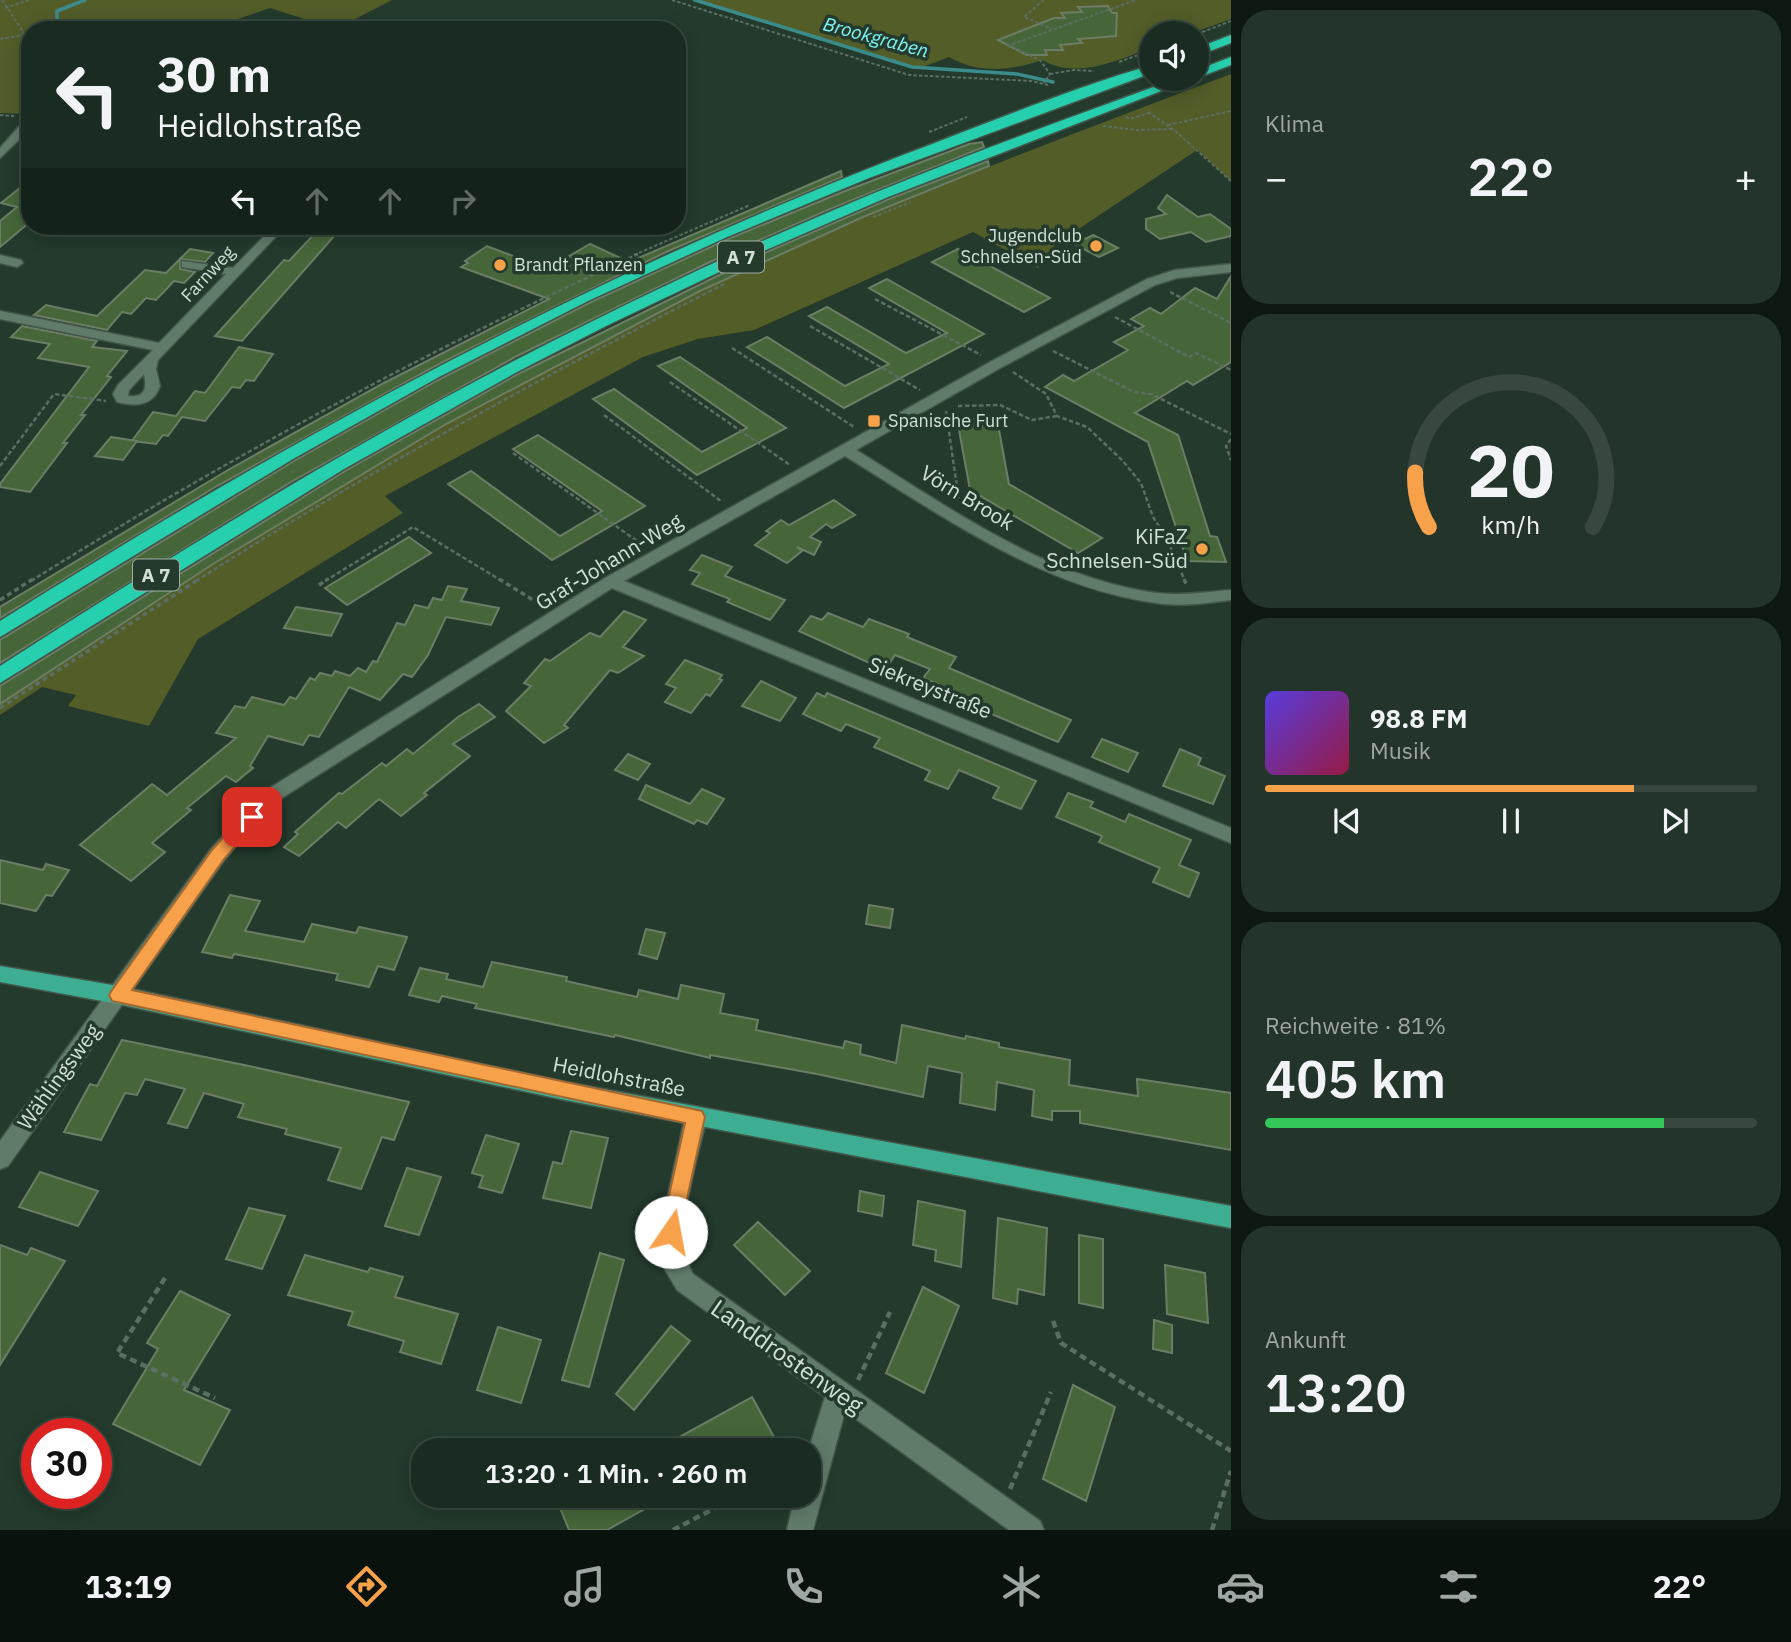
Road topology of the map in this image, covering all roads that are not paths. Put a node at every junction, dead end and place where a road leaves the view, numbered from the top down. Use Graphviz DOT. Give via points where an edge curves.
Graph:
graph roads {
  1 [pos="1231,39"];
  2 [pos="1209,47"];
  3 [pos="1231,61"];
  4 [pos="1209,70"];
  5 [pos="1139,74"];
  6 [pos="1153,91"];
  7 [pos="21,133"];
  8 [pos="0,155"];
  9 [pos="272,235"];
  10 [pos="0,259"];
  11 [pos="17,263"];
  12 [pos="186,264"];
  13 [pos="1231,268"];
  14 [pos="236,272"];
  15 [pos="0,315"];
  16 [pos="164,348"];
  17 [pos="152,361"];
  18 [pos="846,450"];
  19 [pos="611,582"];
  20 [pos="1231,595"];
  21 [pos="1193,598"];
  22 [pos="1231,608"];
  23 [pos="0,630"];
  24 [pos="0,676"];
  25 [pos="1231,836"];
  26 [pos="0,974"];
  27 [pos="118,995"];
  28 [pos="696,1117"];
  29 [pos="0,1159"];
  30 [pos="1231,1217"];
  31 [pos="843,1397"];
  32 [pos="821,1459"];
  33 [pos="805,1508"];
  34 [pos="800,1530"];
  35 [pos="1031,1530"];
  1 -- 2 [label="highway"];
  3 -- 4 [label="highway"];
  5 -- 23 [label="highway, A 7" via="831,188 572,303 277,461"];
  6 -- 24 [label="highway, A 7" via="849,208 551,347 315,477"];
  7 -- 8 [label="street"];
  9 -- 14 [label="street, Farnweg"];
  10 -- 11 [label="street"];
  12 -- 14 [label="street"];
  13 -- 18 [label="street, Graf-Johann-Weg" via="1175,274 1151,282"];
  14 -- 16 [label="street, Farnweg"];
  15 -- 16 [label="street"];
  16 -- 17 [label="street, Farnweg"];
  17 -- 17 [label="street, Farnweg" via="123,388 122,399 148,397 153,386"];
  18 -- 19 [label="street, Graf-Johann-Weg"];
  18 -- 21 [label="street, Vörn Brook" via="1026,558 1068,576 1158,598"];
  19 -- 25 [label="street, Siekreystraße"];
  19 -- 27 [label="street, Graf-Johann-Weg" via="268,798 218,854"];
  20 -- 21 [label="street, Vörn Brook"];
  21 -- 22 [label="street, Vörn Brook"];
  26 -- 27 [label="main road, Heidlohstraße"];
  27 -- 28 [label="main road, Heidlohstraße"];
  27 -- 29 [label="street, Wählingsweg"];
  28 -- 30 [label="main road, Heidlohstraße"];
  28 -- 31 [label="street, Landdrostenweg" via="671,1232 674,1266 700,1295"];
  31 -- 32 [label="street"];
  31 -- 35 [label="street, Landdrostenweg"];
  33 -- 34 [label="street"];
}
